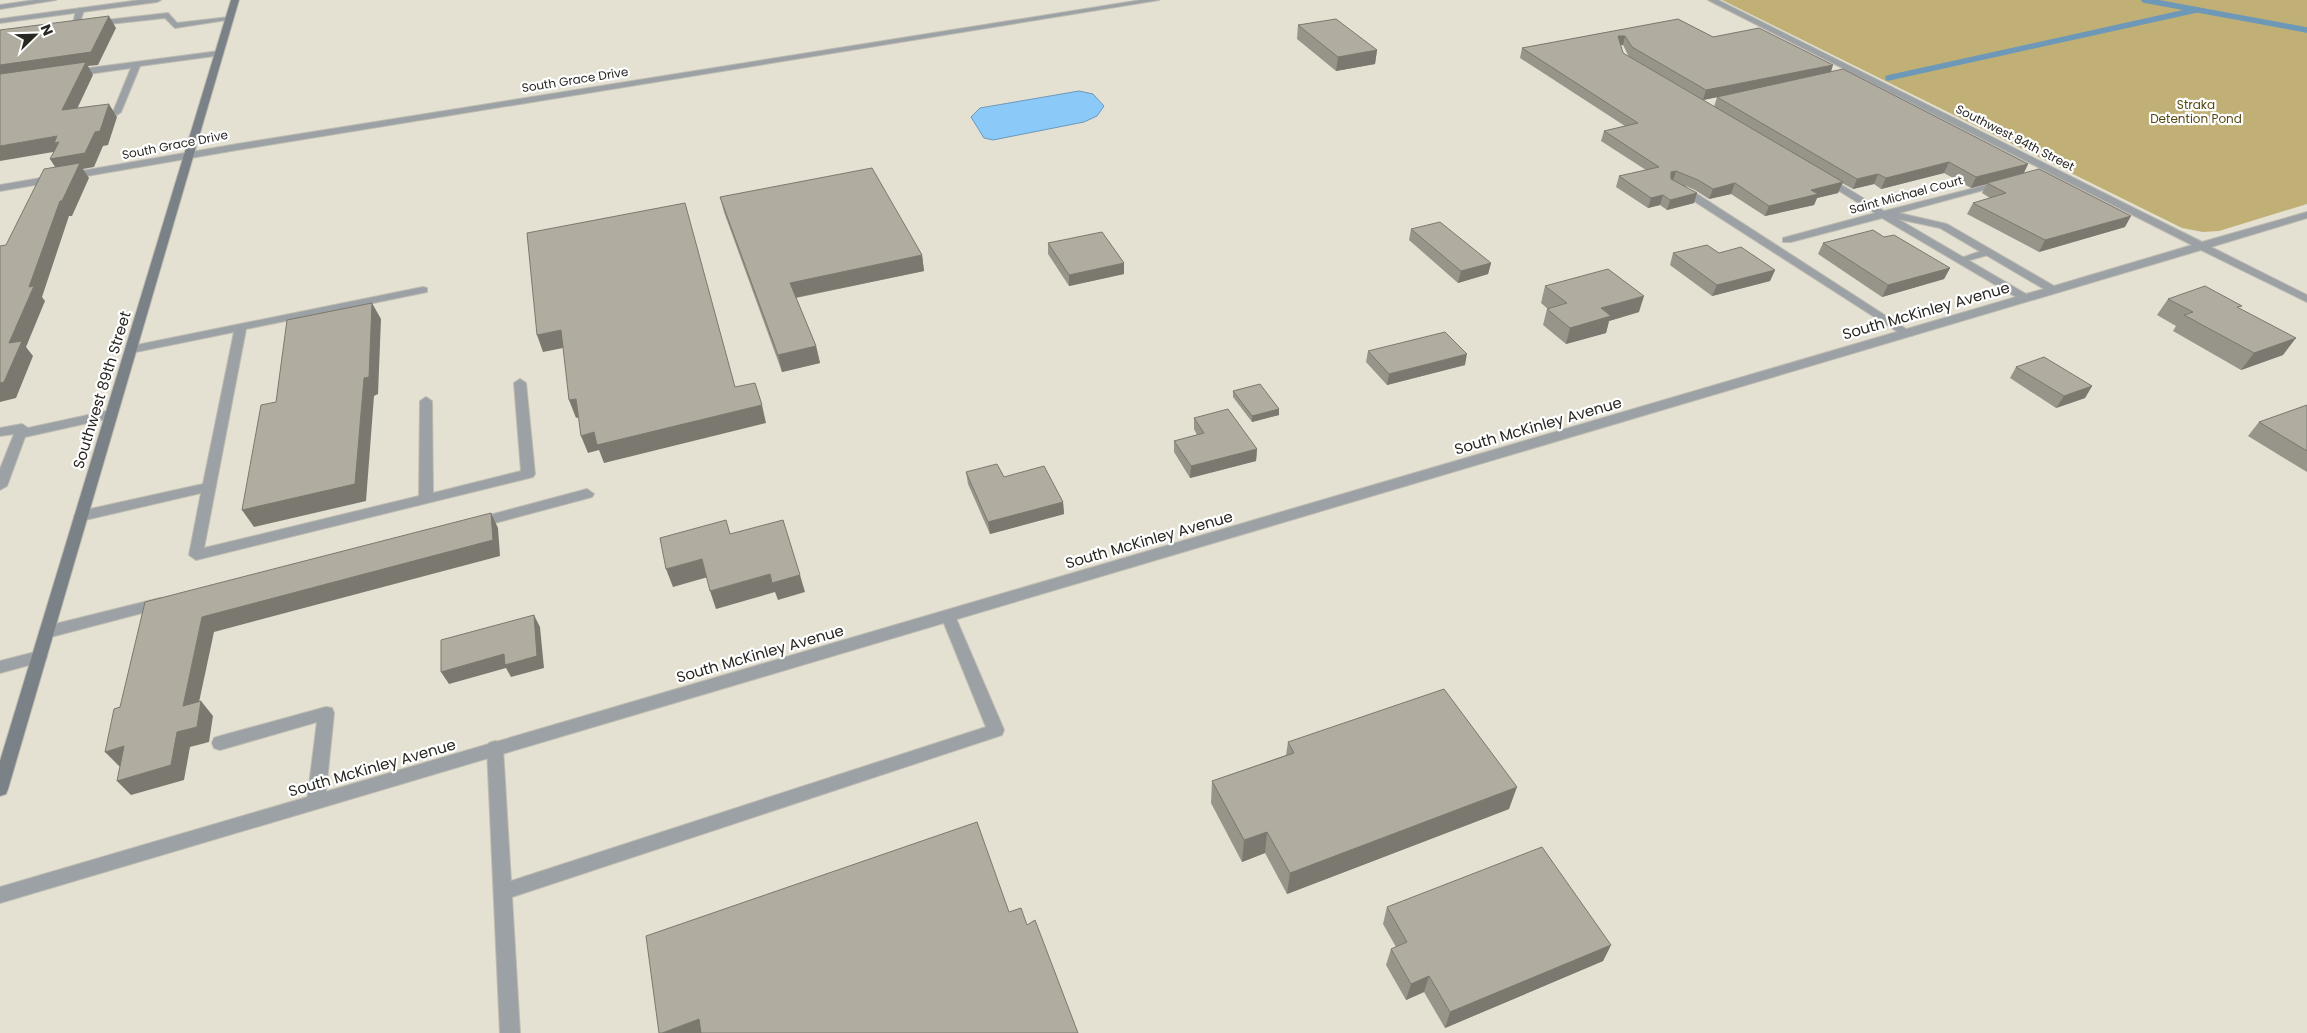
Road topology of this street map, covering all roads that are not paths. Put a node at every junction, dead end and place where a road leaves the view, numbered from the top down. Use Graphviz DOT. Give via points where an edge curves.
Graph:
graph roads {
  1 [pos="52,0"];
  2 [pos="157,0"];
  3 [pos="235,0"];
  4 [pos="1155,0"];
  5 [pos="1712,0"];
  6 [pos="121,2"];
  7 [pos="0,7"];
  8 [pos="80,10"];
  9 [pos="229,19"];
  10 [pos="0,21"];
  11 [pos="219,53"];
  12 [pos="137,64"];
  13 [pos="69,74"];
  14 [pos="117,112"];
  15 [pos="188,156"];
  16 [pos="1818,174"];
  17 [pos="2014,180"];
  18 [pos="1672,186"];
  19 [pos="0,188"];
  20 [pos="1885,214"];
  21 [pos="2307,214"];
  22 [pos="1786,240"];
  23 [pos="2201,246"];
  24 [pos="1987,252"];
  25 [pos="1960,260"];
  26 [pos="423,290"];
  27 [pos="2054,290"];
  28 [pos="2026,299"];
  29 [pos="2307,299"];
  30 [pos="241,327"];
  31 [pos="1908,334"];
  32 [pos="131,349"];
  33 [pos="520,383"];
  34 [pos="426,401"];
  35 [pos="112,414"];
  36 [pos="0,432"];
  37 [pos="20,434"];
  38 [pos="0,486"];
  39 [pos="209,487"];
  40 [pos="587,494"];
  41 [pos="426,499"];
  42 [pos="81,516"];
  43 [pos="462,526"];
  44 [pos="172,600"];
  45 [pos="948,616"];
  46 [pos="46,632"];
  47 [pos="39,657"];
  48 [pos="0,667"];
  49 [pos="220,743"];
  50 [pos="495,748"];
  51 [pos="0,789"];
  52 [pos="316,802"];
  53 [pos="503,892"];
  54 [pos="0,896"];
  55 [pos="510,1033"];
  1 -- 7 [label="street"];
  2 -- 6 [label="street"];
  3 -- 9 [label="main road, Southwest 89th Street"];
  4 -- 15 [label="street, South Grace Drive"];
  5 -- 23 [label="street, Southwest 84th Street"];
  6 -- 8 [label="street"];
  8 -- 9 [label="street" via="75,26 168,14 174,26"];
  8 -- 10 [label="street"];
  9 -- 11 [label="main road, Southwest 89th Street"];
  11 -- 12 [label="street"];
  11 -- 15 [label="main road, Southwest 89th Street"];
  12 -- 13 [label="street"];
  12 -- 14 [label="street"];
  15 -- 19 [label="street, South Grace Drive"];
  15 -- 32 [label="main road, Southwest 89th Street"];
  16 -- 20 [label="street"];
  17 -- 20 [label="street, Saint Michael Court"];
  18 -- 31 [label="lane" via="1690,194"];
  20 -- 22 [label="street, Saint Michael Court"];
  20 -- 24 [label="street" via="1943,226"];
  20 -- 25 [label="street"];
  21 -- 23 [label="street, South McKinley Avenue"];
  23 -- 27 [label="street, South McKinley Avenue"];
  23 -- 29 [label="street, Southwest 84th Street"];
  24 -- 25 [label="street"];
  24 -- 27 [label="street"];
  25 -- 28 [label="street"];
  26 -- 30 [label="street"];
  27 -- 28 [label="street, South McKinley Avenue"];
  28 -- 31 [label="street, South McKinley Avenue"];
  30 -- 32 [label="street"];
  30 -- 39 [label="street"];
  31 -- 45 [label="street, South McKinley Avenue"];
  32 -- 35 [label="main road, Southwest 89th Street"];
  33 -- 41 [label="street" via="528,474"];
  34 -- 41 [label="street"];
  35 -- 37 [label="street"];
  35 -- 42 [label="main road, Southwest 89th Street"];
  36 -- 37 [label="lane" via="22,428"];
  37 -- 38 [label="street"];
  39 -- 41 [label="street" via="196,555"];
  39 -- 42 [label="street"];
  40 -- 43 [label="street"];
  42 -- 46 [label="main road, Southwest 89th Street"];
  44 -- 46 [label="street"];
  45 -- 50 [label="street, South McKinley Avenue"];
  45 -- 53 [label="street" via="996,730"];
  46 -- 47 [label="main road, Southwest 89th Street"];
  47 -- 48 [label="street"];
  47 -- 51 [label="main road, Southwest 89th Street"];
  49 -- 52 [label="street" via="326,713"];
  50 -- 52 [label="street, South McKinley Avenue"];
  50 -- 53 [label="street"];
  52 -- 54 [label="street, South McKinley Avenue"];
  53 -- 55 [label="street"];
}
